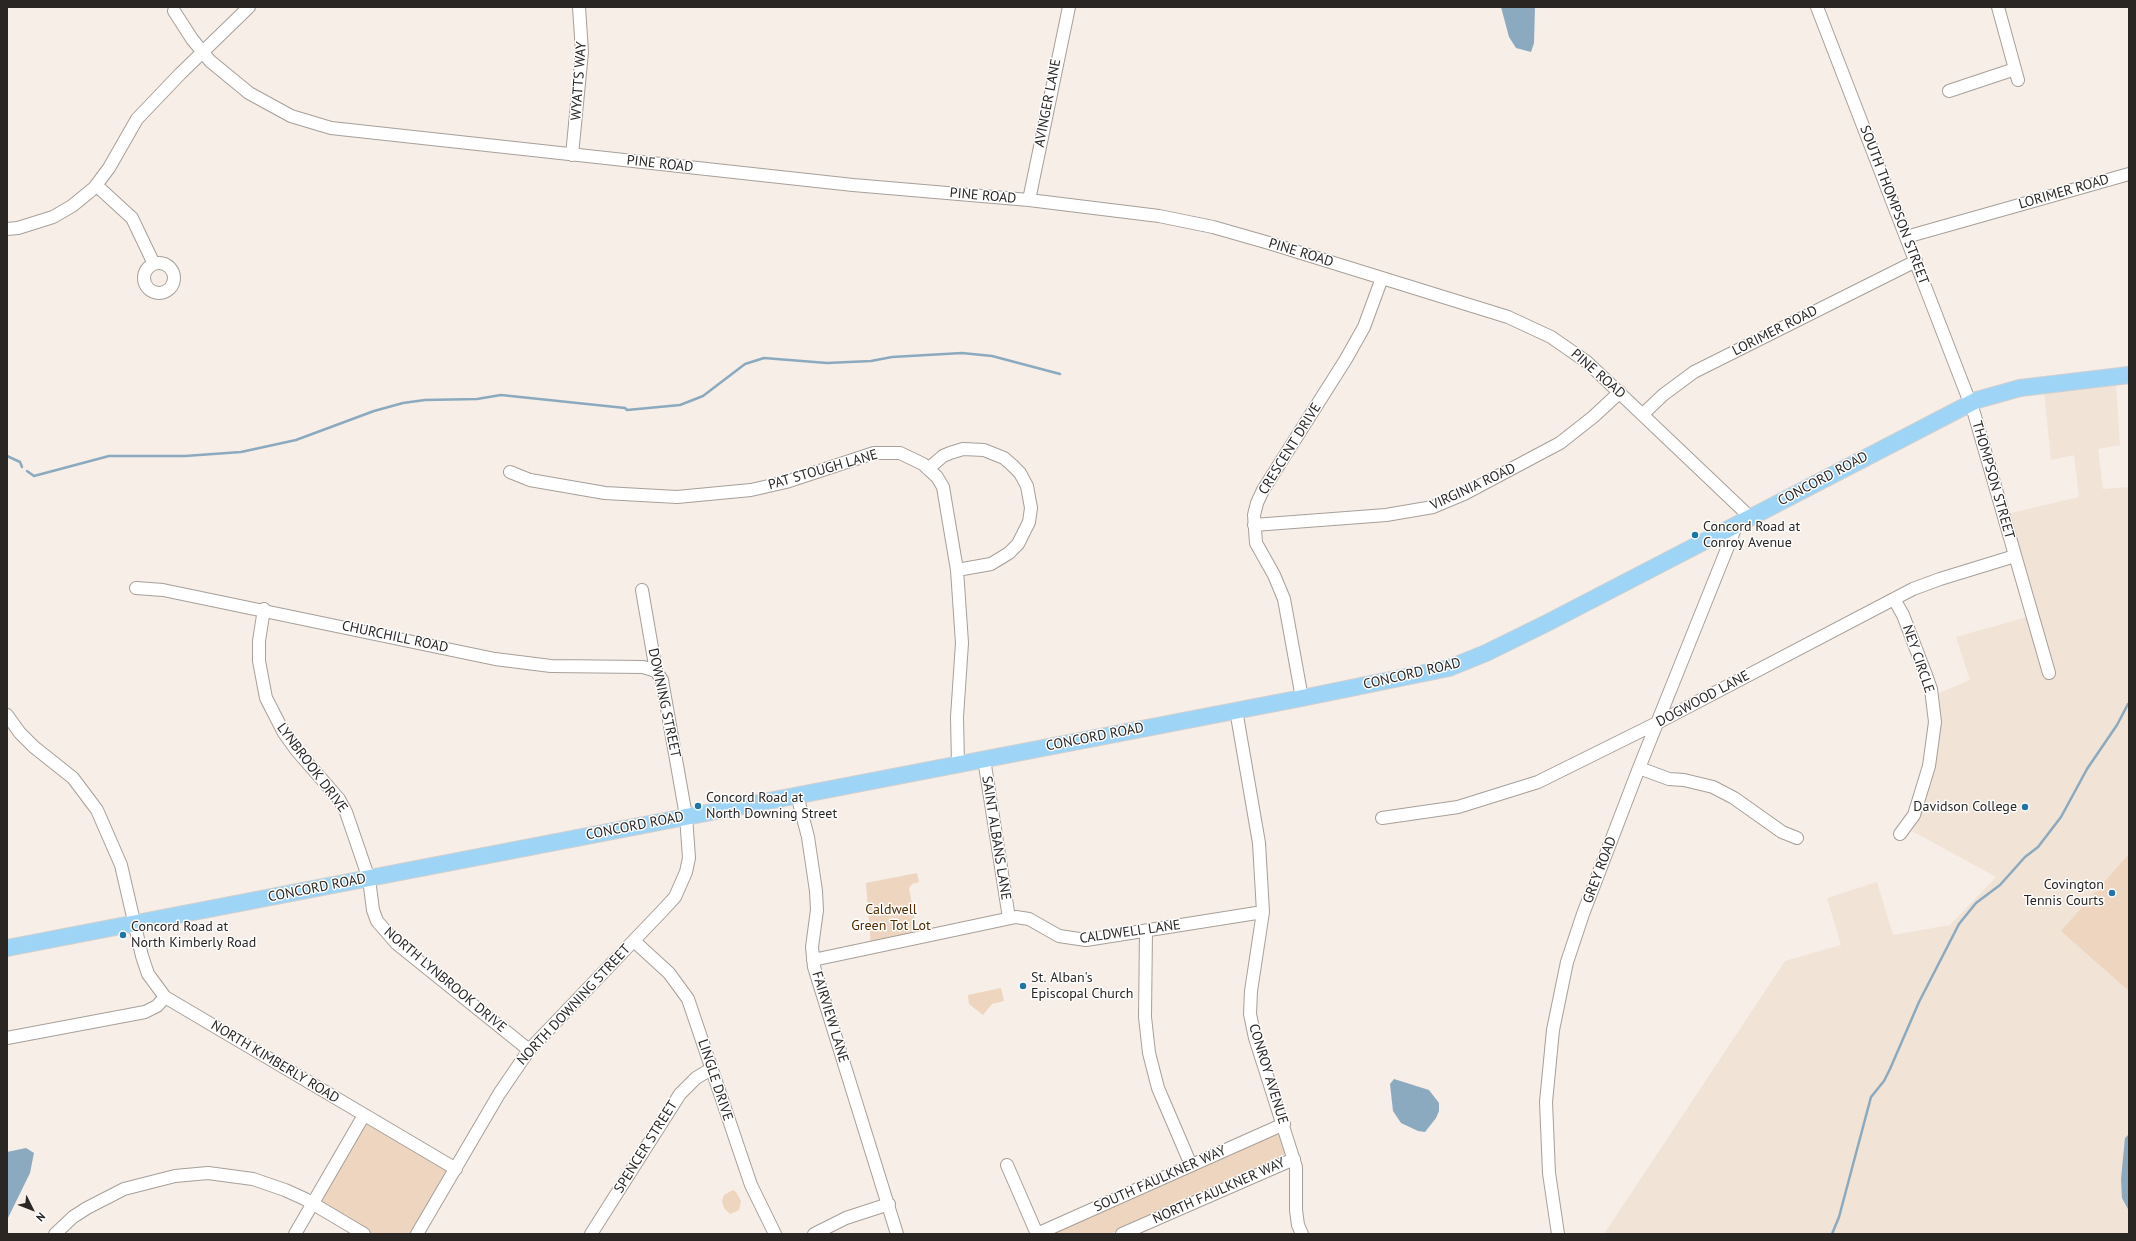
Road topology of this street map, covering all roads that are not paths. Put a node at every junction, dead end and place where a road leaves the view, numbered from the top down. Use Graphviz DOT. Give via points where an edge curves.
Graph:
graph roads {
  1 [pos="249,7"];
  2 [pos="579,7"];
  3 [pos="1069,7"];
  4 [pos="1817,7"];
  5 [pos="1998,7"];
  6 [pos="174,11"];
  7 [pos="203,52"];
  8 [pos="1949,91"];
  9 [pos="572,155"];
  10 [pos="2129,174"];
  11 [pos="96,185"];
  12 [pos="1029,200"];
  13 [pos="7,229"];
  14 [pos="1906,237"];
  15 [pos="1916,261"];
  16 [pos="154,264"];
  17 [pos="1382,278"];
  18 [pos="2129,375"];
  19 [pos="1620,392"];
  20 [pos="1970,403"];
  21 [pos="1643,414"];
  22 [pos="928,469"];
  23 [pos="510,472"];
  24 [pos="1744,521"];
  25 [pos="1254,525"];
  26 [pos="2016,556"];
  27 [pos="957,570"];
  28 [pos="136,588"];
  29 [pos="642,590"];
  30 [pos="1894,599"];
  31 [pos="264,609"];
  32 [pos="656,671"];
  33 [pos="2049,673"];
  34 [pos="1302,698"];
  35 [pos="1236,710"];
  36 [pos="7,715"];
  37 [pos="1657,723"];
  38 [pos="984,759"];
  39 [pos="958,764"];
  40 [pos="1639,768"];
  41 [pos="797,795"];
  42 [pos="686,816"];
  43 [pos="1382,818"];
  44 [pos="1900,834"];
  45 [pos="1797,838"];
  46 [pos="369,879"];
  47 [pos="1263,912"];
  48 [pos="1009,918"];
  49 [pos="134,923"];
  50 [pos="1146,931"];
  51 [pos="634,941"];
  52 [pos="7,948"];
  53 [pos="813,960"];
  54 [pos="165,997"];
  55 [pos="7,1038"];
  56 [pos="529,1050"];
  57 [pos="711,1069"];
  58 [pos="364,1116"];
  59 [pos="1284,1124"];
  60 [pos="1294,1159"];
  61 [pos="1007,1165"];
  62 [pos="1191,1165"];
  63 [pos="456,1169"];
  64 [pos="312,1204"];
  65 [pos="889,1204"];
  66 [pos="55,1234"];
  67 [pos="295,1234"];
  68 [pos="364,1234"];
  69 [pos="417,1234"];
  70 [pos="591,1234"];
  71 [pos="775,1234"];
  72 [pos="814,1234"];
  73 [pos="897,1234"];
  74 [pos="1037,1234"];
  75 [pos="1122,1234"];
  76 [pos="1302,1234"];
  77 [pos="1558,1234"];
  1 -- 7 [label="street"];
  2 -- 9 [label="street, WYATTS WAY" via="582,52"];
  3 -- 12 [label="street, AVINGER LANE"];
  4 -- 14 [label="street, SOUTH THOMPSON STREET"];
  5 -- 8 [label="street" via="2017,75"];
  6 -- 7 [label="street, PINE ROAD"];
  7 -- 9 [label="street, PINE ROAD" via="228,77 249,93 270,106 312,124 364,134"];
  7 -- 11 [label="street" via="137,119"];
  9 -- 12 [label="street, PINE ROAD"];
  10 -- 14 [label="street, LORIMER ROAD"];
  11 -- 13 [label="street" via="72,206 53,217"];
  11 -- 16 [label="street" via="132,218"];
  12 -- 17 [label="street, PINE ROAD" via="1175,219 1270,243"];
  14 -- 15 [label="street, SOUTH THOMPSON STREET"];
  15 -- 20 [label="street, SOUTH THOMPSON STREET"];
  15 -- 21 [label="street, LORIMER ROAD" via="1694,372"];
  17 -- 19 [label="street, PINE ROAD" via="1529,325 1565,345"];
  17 -- 25 [label="street, CRESCENT DRIVE" via="1364,327 1349,355 1263,490 1257,503"];
  18 -- 20 [label="main road, CONCORD ROAD" via="2020,388"];
  19 -- 21 [label="street, PINE ROAD"];
  19 -- 25 [label="street, VIRGINIA ROAD" via="1560,443 1464,494 1433,507 1386,515"];
  20 -- 24 [label="main road, CONCORD ROAD"];
  20 -- 26 [label="street, THOMPSON STREET"];
  21 -- 24 [label="street, PINE ROAD"];
  22 -- 23 [label="street, PAT STOUGH LANE" via="915,459 900,453 879,453 786,482 751,490 664,497 605,493 530,480"];
  22 -- 27 [label="street, PAT STOUGH LANE" via="937,477 946,496"];
  22 -- 27 [label="street" via="950,452 963,449 984,450 1004,458 1027,486 1030,502 1028,522 1018,544 991,564"];
  24 -- 34 [label="main road, CONCORD ROAD" via="1466,662 1449,668"];
  24 -- 37 [label="street, GREY ROAD"];
  25 -- 34 [label="street, CRESCENT DRIVE" via="1258,548 1284,599"];
  26 -- 30 [label="street, DOGWOOD LANE" via="1924,584"];
  26 -- 33 [label="street, THOMPSON STREET"];
  27 -- 39 [label="street, PAT STOUGH LANE" via="962,643 957,717"];
  28 -- 31 [label="street, CHURCHILL ROAD" via="163,590"];
  29 -- 32 [label="street, DOWNING STREET"];
  30 -- 37 [label="street, DOGWOOD LANE"];
  30 -- 44 [label="street, NEY CIRCLE" via="1903,615 1931,689 1935,722 1929,766 1914,815"];
  31 -- 32 [label="street, CHURCHILL ROAD" via="502,660 551,666 643,667"];
  31 -- 46 [label="street, LYNBROOK DRIVE" via="259,661 266,698 284,733 339,799"];
  32 -- 42 [label="street, DOWNING STREET" via="662,680"];
  34 -- 35 [label="main road, CONCORD ROAD"];
  35 -- 38 [label="main road, CONCORD ROAD"];
  35 -- 47 [label="street, CONROY AVENUE" via="1259,843"];
  36 -- 49 [label="street, NORTH KIMBERLY ROAD" via="20,733 73,778 97,810 121,865"];
  37 -- 40 [label="street, GREY ROAD"];
  37 -- 43 [label="street, DOGWOOD LANE" via="1524,788 1458,807"];
  38 -- 39 [label="main road, CONCORD ROAD"];
  38 -- 48 [label="street, SAINT ALBANS LANE"];
  39 -- 41 [label="main road, CONCORD ROAD"];
  40 -- 45 [label="street" via="1669,778 1713,787 1734,798 1782,832"];
  40 -- 77 [label="street, GREY ROAD" via="1574,939 1553,1030 1547,1082 1546,1122"];
  41 -- 42 [label="main road, CONCORD ROAD"];
  41 -- 53 [label="street, FAIRVIEW LANE" via="808,837 816,890"];
  42 -- 46 [label="main road, CONCORD ROAD"];
  42 -- 51 [label="street, NORTH DOWNING STREET" via="689,858 680,886 664,910"];
  46 -- 49 [label="main road, CONCORD ROAD"];
  46 -- 56 [label="street, NORTH LYNBROOK DRIVE" via="373,910 386,933"];
  47 -- 50 [label="street, CALDWELL LANE"];
  47 -- 59 [label="street, CONROY AVENUE" via="1250,1014 1255,1038"];
  48 -- 50 [label="street, CALDWELL LANE" via="1024,918 1059,936 1077,940"];
  48 -- 53 [label="street, CALDWELL LANE"];
  49 -- 52 [label="main road, CONCORD ROAD"];
  49 -- 54 [label="street, NORTH KIMBERLY ROAD" via="148,974"];
  50 -- 62 [label="street" via="1145,1016 1149,1053 1158,1088"];
  51 -- 56 [label="street, NORTH DOWNING STREET"];
  51 -- 57 [label="street, LINGLE DRIVE" via="669,973 688,999"];
  53 -- 65 [label="street, FAIRVIEW LANE"];
  54 -- 55 [label="street" via="157,1006 145,1012"];
  54 -- 58 [label="street, NORTH KIMBERLY ROAD"];
  56 -- 63 [label="street, NORTH DOWNING STREET" via="499,1094"];
  57 -- 70 [label="street, SPENCER STREET" via="696,1078 680,1094"];
  57 -- 71 [label="street, LINGLE DRIVE" via="751,1185"];
  58 -- 63 [label="street, NORTH KIMBERLY ROAD"];
  58 -- 64 [label="street"];
  59 -- 60 [label="street, CONROY AVENUE"];
  59 -- 62 [label="street, SOUTH FAULKNER WAY"];
  60 -- 75 [label="street, NORTH FAULKNER WAY"];
  60 -- 76 [label="street, CONROY AVENUE" via="1296,1210"];
  61 -- 74 [label="street"];
  62 -- 74 [label="street, SOUTH FAULKNER WAY"];
  63 -- 69 [label="street, NORTH DOWNING STREET"];
  64 -- 66 [label="street" via="285,1190 253,1179 208,1173 183,1175 142,1183 117,1192 73,1218"];
  64 -- 67 [label="street"];
  64 -- 68 [label="street"];
  65 -- 72 [label="street" via="846,1218"];
  65 -- 73 [label="street, FAIRVIEW LANE"];
}
